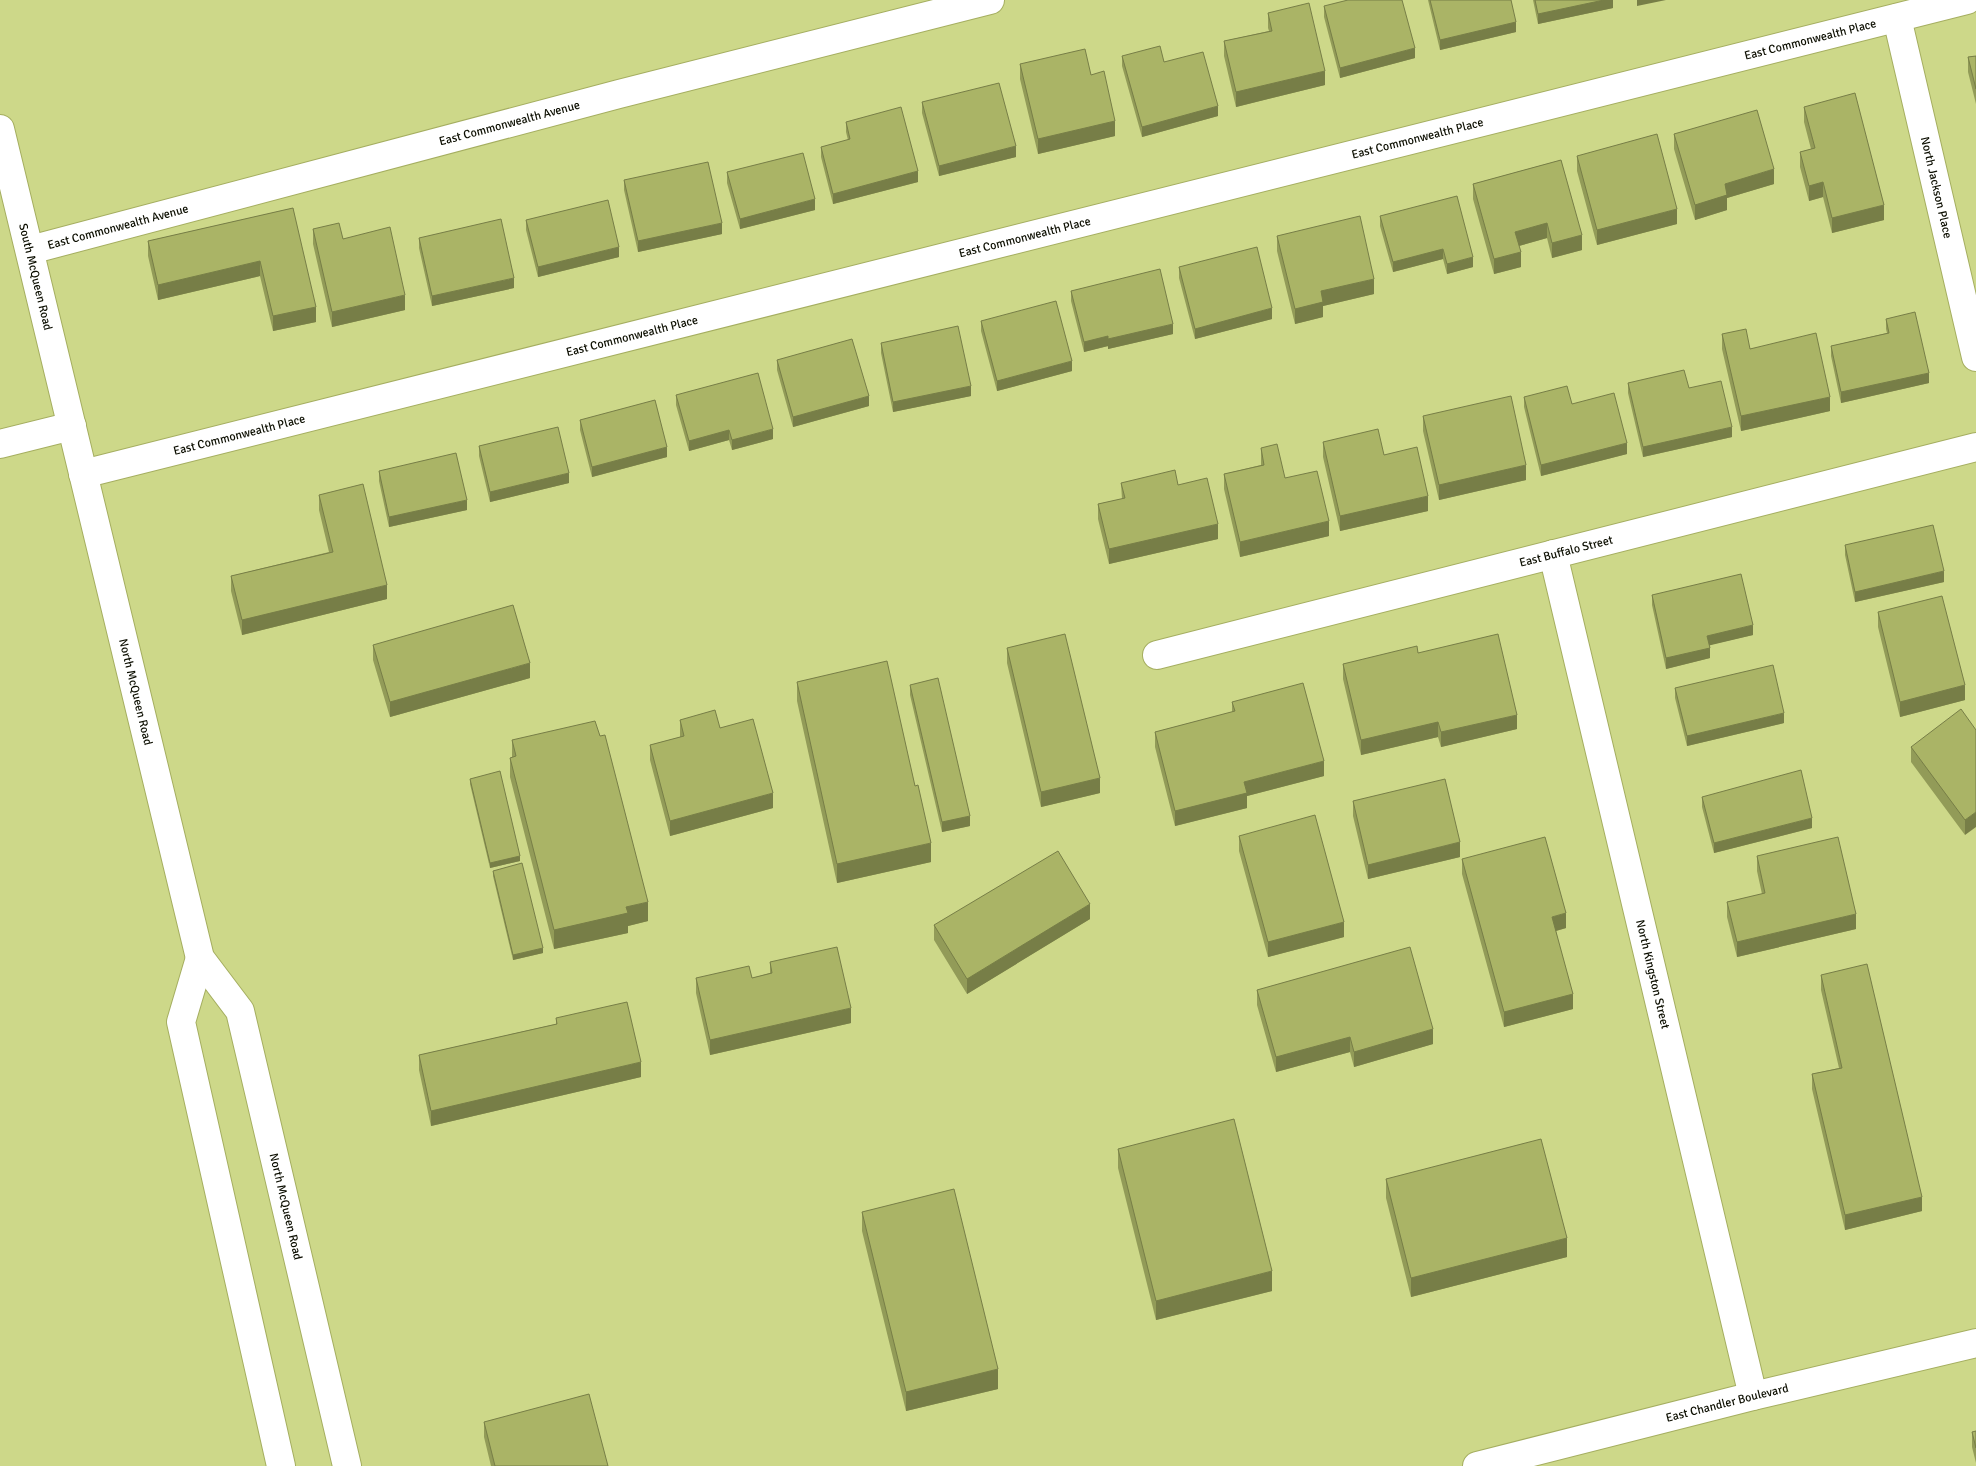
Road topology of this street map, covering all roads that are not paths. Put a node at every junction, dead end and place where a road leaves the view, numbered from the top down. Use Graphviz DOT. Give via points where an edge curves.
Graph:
graph roads {
  1 [pos="990,0"];
  2 [pos="1967,0"];
  3 [pos="1897,18"];
  4 [pos="0,129"];
  5 [pos="30,250"];
  6 [pos="1976,357"];
  7 [pos="72,426"];
  8 [pos="0,444"];
  9 [pos="1976,447"];
  10 [pos="83,474"];
  11 [pos="1553,554"];
  12 [pos="1158,655"];
  13 [pos="200,958"];
  14 [pos="1976,1343"];
  15 [pos="1753,1396"];
  16 [pos="281,1466"];
  17 [pos="347,1466"];
  18 [pos="1477,1466"];
  1 -- 5 [label="street, East Commonwealth Avenue" via="619,94"];
  2 -- 3 [label="street, East Commonwealth Place"];
  3 -- 6 [label="street, North Jackson Place"];
  3 -- 10 [label="street, East Commonwealth Place"];
  4 -- 5 [label="street, South McQueen Road"];
  5 -- 7 [label="street, South McQueen Road"];
  7 -- 8 [label="street"];
  7 -- 10 [label="street, North McQueen Road"];
  9 -- 11 [label="street, East Buffalo Street"];
  10 -- 13 [label="street, North McQueen Road"];
  11 -- 12 [label="street, East Buffalo Street"];
  11 -- 15 [label="street, North Kingston Street"];
  13 -- 16 [label="street" via="181,1022"];
  13 -- 17 [label="street, North McQueen Road" via="240,1011"];
  14 -- 15 [label="street, East Chandler Boulevard"];
  15 -- 18 [label="street, East Chandler Boulevard"];
}
